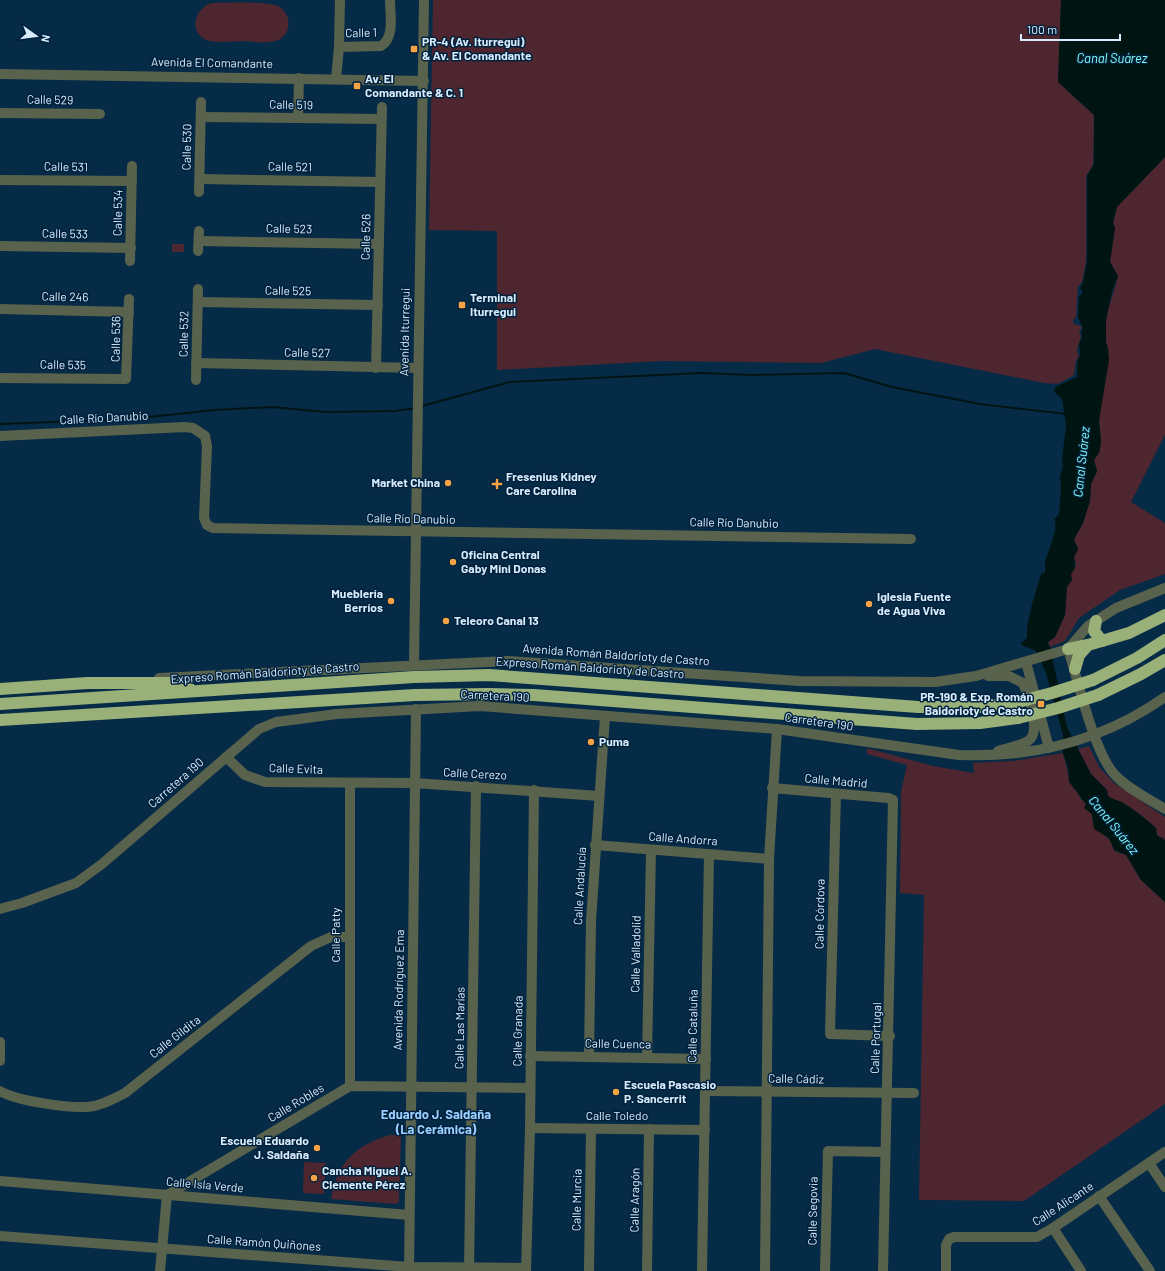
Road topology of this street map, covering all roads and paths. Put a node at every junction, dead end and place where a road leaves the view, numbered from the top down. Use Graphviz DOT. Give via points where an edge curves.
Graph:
graph roads {
  1 [pos="340,0"];
  2 [pos="390,0"];
  3 [pos="424,0"];
  4 [pos="339,46"];
  5 [pos="0,74"];
  6 [pos="299,78"];
  7 [pos="336,79"];
  8 [pos="424,81"];
  9 [pos="201,102"];
  10 [pos="382,107"];
  11 [pos="0,113"];
  12 [pos="100,114"];
  13 [pos="201,117"];
  14 [pos="298,118"];
  15 [pos="381,119"];
  16 [pos="132,166"];
  17 [pos="200,179"];
  18 [pos="0,180"];
  19 [pos="132,181"];
  20 [pos="380,182"];
  21 [pos="199,192"];
  22 [pos="199,241"];
  23 [pos="379,244"];
  24 [pos="0,246"];
  25 [pos="130,248"];
  26 [pos="130,261"];
  27 [pos="198,289"];
  28 [pos="129,299"];
  29 [pos="198,302"];
  30 [pos="378,305"];
  31 [pos="0,309"];
  32 [pos="129,312"];
  33 [pos="196,363"];
  34 [pos="376,368"];
  35 [pos="418,368"];
  36 [pos="0,378"];
  37 [pos="126,379"];
  38 [pos="196,380"];
  39 [pos="0,436"];
  40 [pos="415,532"];
  41 [pos="911,539"];
  42 [pos="1165,588"];
  43 [pos="1165,615"];
  44 [pos="1096,621"];
  45 [pos="1165,640"];
  46 [pos="1102,641"];
  47 [pos="1088,645"];
  48 [pos="1063,651"];
  49 [pos="1165,660"];
  50 [pos="1023,663"];
  51 [pos="414,664"];
  52 [pos="1075,669"];
  53 [pos="976,676"];
  54 [pos="87,683"];
  55 [pos="0,689"];
  56 [pos="202,692"];
  57 [pos="1165,697"];
  58 [pos="0,704"];
  59 [pos="416,709"];
  60 [pos="605,716"];
  61 [pos="47,717"];
  62 [pos="0,720"];
  63 [pos="0,728"];
  64 [pos="777,729"];
  65 [pos="1094,735"];
  66 [pos="1052,748"];
  67 [pos="984,756"];
  68 [pos="226,757"];
  69 [pos="350,783"];
  70 [pos="415,783"];
  71 [pos="476,786"];
  72 [pos="772,788"];
  73 [pos="534,790"];
  74 [pos="836,794"];
  75 [pos="599,796"];
  76 [pos="894,805"];
  77 [pos="1165,810"];
  78 [pos="595,845"];
  79 [pos="651,850"];
  80 [pos="709,854"];
  81 [pos="769,859"];
  82 [pos="0,909"];
  83 [pos="349,937"];
  84 [pos="890,1036"];
  85 [pos="0,1042"];
  86 [pos="530,1056"];
  87 [pos="589,1056"];
  88 [pos="647,1058"];
  89 [pos="706,1059"];
  90 [pos="0,1061"];
  91 [pos="350,1086"];
  92 [pos="410,1087"];
  93 [pos="472,1088"];
  94 [pos="530,1088"];
  95 [pos="0,1091"];
  96 [pos="706,1091"];
  97 [pos="767,1092"];
  98 [pos="886,1093"];
  99 [pos="914,1093"];
  100 [pos="530,1128"];
  101 [pos="649,1129"];
  102 [pos="591,1130"];
  103 [pos="705,1130"];
  104 [pos="885,1152"];
  105 [pos="1165,1152"];
  106 [pos="1149,1163"];
  107 [pos="0,1181"];
  108 [pos="1165,1187"];
  109 [pos="167,1195"];
  110 [pos="1099,1196"];
  111 [pos="409,1215"];
  112 [pos="1052,1228"];
  113 [pos="0,1236"];
  114 [pos="162,1249"];
  115 [pos="409,1269"];
  116 [pos="469,1269"];
  117 [pos="526,1270"];
  118 [pos="160,1271"];
  119 [pos="589,1271"];
  120 [pos="647,1271"];
  121 [pos="702,1271"];
  122 [pos="765,1271"];
  123 [pos="825,1271"];
  124 [pos="883,1271"];
  125 [pos="946,1271"];
  126 [pos="1081,1271"];
  127 [pos="1150,1271"];
  1 -- 4 [label="street, Calle 1"];
  2 -- 4 [label="street, Calle 1" via="390,36 387,43 381,46"];
  3 -- 8 [label="street, Avenida Iturregui"];
  4 -- 7 [label="street, Calle 1"];
  5 -- 6 [label="street, Avenida El Comandante"];
  6 -- 7 [label="street, Avenida El Comandante"];
  6 -- 14 [label="street"];
  7 -- 8 [label="street, Avenida El Comandante"];
  8 -- 35 [label="street, Avenida Iturregui"];
  9 -- 13 [label="street, Calle 530"];
  10 -- 15 [label="street, Calle 526"];
  11 -- 12 [label="street, Calle 529"];
  13 -- 14 [label="street, Calle 519"];
  13 -- 17 [label="street, Calle 530"];
  14 -- 15 [label="street, Calle 519"];
  15 -- 20 [label="street, Calle 526"];
  16 -- 19 [label="street, Calle 534"];
  17 -- 20 [label="street, Calle 521"];
  17 -- 21 [label="street, Calle 530"];
  18 -- 19 [label="street, Calle 531"];
  19 -- 25 [label="street, Calle 534"];
  20 -- 23 [label="street, Calle 526"];
  22 -- 23 [label="street, Calle 523"];
  23 -- 30 [label="street, Calle 526"];
  24 -- 25 [label="street, Calle 533"];
  25 -- 26 [label="street, Calle 534"];
  27 -- 29 [label="street, Calle 532"];
  28 -- 32 [label="street, Calle 536"];
  29 -- 30 [label="street, Calle 525"];
  29 -- 33 [label="street, Calle 532"];
  30 -- 34 [label="street, Calle 526"];
  31 -- 32 [label="street, Calle 246"];
  32 -- 37 [label="street, Calle 536"];
  33 -- 34 [label="street, Calle 527"];
  33 -- 38 [label="street, Calle 532"];
  34 -- 35 [label="street, Calle 527"];
  35 -- 40 [label="street, Avenida Iturregui"];
  36 -- 37 [label="street, Calle 535"];
  39 -- 40 [label="street, Calle Río Danubio" via="192,428 205,436 207,446 204,518 207,525 213,528"];
  40 -- 41 [label="street, Calle Río Danubio"];
  40 -- 51 [label="street, Avenida Iturregui"];
  42 -- 44 [label="street" via="1116,608"];
  43 -- 46 [label="highway" via="1129,633"];
  44 -- 46 [label="highway" via="1094,631"];
  44 -- 48 [label="street"];
  45 -- 56 [label="highway, Expreso Román Baldorioty de Castro, bridge" via="1137,658 1093,680 1052,694 1014,703 980,707 918,707 489,675 414,677"];
  46 -- 47 [label="highway"];
  47 -- 48 [label="highway"];
  47 -- 52 [label="highway" via="1079,655"];
  48 -- 50 [label="street, Avenida Román Baldorioty de Castro"];
  48 -- 52 [label="street"];
  49 -- 61 [label="highway, bridge" via="1098,695 1018,718 980,723 917,724 534,695 488,694 415,695"];
  50 -- 53 [label="street, Avenida Román Baldorioty de Castro"];
  50 -- 66 [label="street"];
  51 -- 53 [label="street, Avenida Román Baldorioty de Castro" via="544,662 799,681 935,682"];
  51 -- 54 [label="street, Avenida Román Baldorioty de Castro" via="102,679"];
  52 -- 65 [label="street"];
  53 -- 67 [label="street" via="1009,676 1022,683 1035,725 1029,741"];
  54 -- 55 [label="highway"];
  54 -- 56 [label="highway" via="169,683"];
  56 -- 58 [label="highway, Expreso Román Baldorioty de Castro"];
  57 -- 65 [label="street, Carretera 190" via="1136,716"];
  59 -- 60 [label="street, Carretera 190" via="480,706"];
  59 -- 68 [label="street, Carretera 190" via="338,714 276,722 259,729"];
  59 -- 70 [label="street, Avenida Rodríguez Ema"];
  60 -- 64 [label="street, Carretera 190"];
  60 -- 75 [label="street, Calle Andalucía"];
  61 -- 62 [label="highway"];
  61 -- 63 [label="highway"];
  64 -- 67 [label="street, Carretera 190" via="959,755"];
  64 -- 72 [label="street"];
  65 -- 66 [label="street, Carretera 190"];
  65 -- 77 [label="street" via="1115,775"];
  66 -- 67 [label="street, Carretera 190"];
  68 -- 69 [label="street, Calle Evita" via="245,775 265,782"];
  68 -- 82 [label="street, Carretera 190" via="102,864 76,883"];
  69 -- 70 [label="street, Calle Cerezo"];
  69 -- 83 [label="street, Calle Patty"];
  70 -- 71 [label="street, Calle Cerezo"];
  70 -- 92 [label="street, Avenida Rodríguez Ema"];
  71 -- 73 [label="street, Calle Cerezo"];
  71 -- 93 [label="street, Calle Las Marías"];
  72 -- 74 [label="street, Calle Madrid"];
  72 -- 81 [label="street"];
  73 -- 75 [label="street, Calle Cerezo"];
  73 -- 86 [label="street, Calle Granada"];
  74 -- 76 [label="street, Calle Madrid" via="888,798 893,800"];
  74 -- 84 [label="street, Calle Córdova" via="830,1034"];
  75 -- 78 [label="street, Calle Andalucía"];
  76 -- 84 [label="street, Calle Portugal"];
  78 -- 79 [label="street, Calle Andorra"];
  78 -- 87 [label="street, Calle Andalucía"];
  79 -- 80 [label="street, Calle Andorra"];
  79 -- 88 [label="street, Calle Valladolid"];
  80 -- 81 [label="street, Calle Andorra"];
  80 -- 89 [label="street, Calle Cataluña"];
  81 -- 97 [label="street"];
  83 -- 91 [label="street, Calle Patty"];
  83 -- 95 [label="street, Calle Gildita" via="331,937 311,946 125,1093 108,1102 88,1106 30,1101"];
  84 -- 98 [label="street, Calle Portugal"];
  85 -- 90 [label="street"];
  86 -- 87 [label="street, Calle Cuenca"];
  86 -- 94 [label="street, Calle Granada"];
  87 -- 88 [label="street, Calle Cuenca"];
  88 -- 89 [label="street, Calle Cuenca"];
  89 -- 96 [label="street, Calle Cataluña"];
  91 -- 92 [label="street"];
  91 -- 109 [label="street, Calle Robles"];
  92 -- 93 [label="street"];
  92 -- 111 [label="street, Avenida Rodríguez Ema"];
  93 -- 94 [label="street"];
  93 -- 116 [label="street, Calle Las Marías"];
  94 -- 100 [label="street, Calle Granada"];
  96 -- 97 [label="street, Calle Cádiz"];
  96 -- 103 [label="street, Calle Cataluña"];
  97 -- 98 [label="street, Calle Cádiz"];
  97 -- 122 [label="street"];
  98 -- 99 [label="street, Calle Cádiz"];
  98 -- 104 [label="street, Calle Portugal"];
  100 -- 102 [label="street, Calle Toledo"];
  100 -- 117 [label="street, Calle Granada"];
  101 -- 102 [label="street, Calle Toledo"];
  101 -- 103 [label="street, Calle Toledo"];
  101 -- 120 [label="street, Calle Aragón"];
  102 -- 119 [label="street, Calle Murcia"];
  103 -- 121 [label="street, Calle Cataluña"];
  104 -- 123 [label="street, Calle Segovia" via="828,1151"];
  104 -- 124 [label="street, Calle Portugal"];
  105 -- 106 [label="street, Calle Alicante"];
  106 -- 108 [label="street"];
  106 -- 110 [label="street, Calle Alicante"];
  107 -- 109 [label="street, Calle Isla Verde"];
  109 -- 111 [label="street, Calle Isla Verde"];
  109 -- 114 [label="street"];
  110 -- 112 [label="street, Calle Alicante"];
  110 -- 127 [label="street"];
  111 -- 115 [label="street, Avenida Rodríguez Ema"];
  112 -- 125 [label="street, Calle Alicante" via="1037,1237 949,1239 946,1245"];
  112 -- 126 [label="street"];
  113 -- 114 [label="street, Calle Ramón Quiñones"];
  114 -- 115 [label="street, Calle Ramón Quiñones"];
  114 -- 118 [label="street"];
  115 -- 116 [label="street, Calle Ramón Quiñones"];
  116 -- 117 [label="street, Calle Ramón Quiñones"];
}
